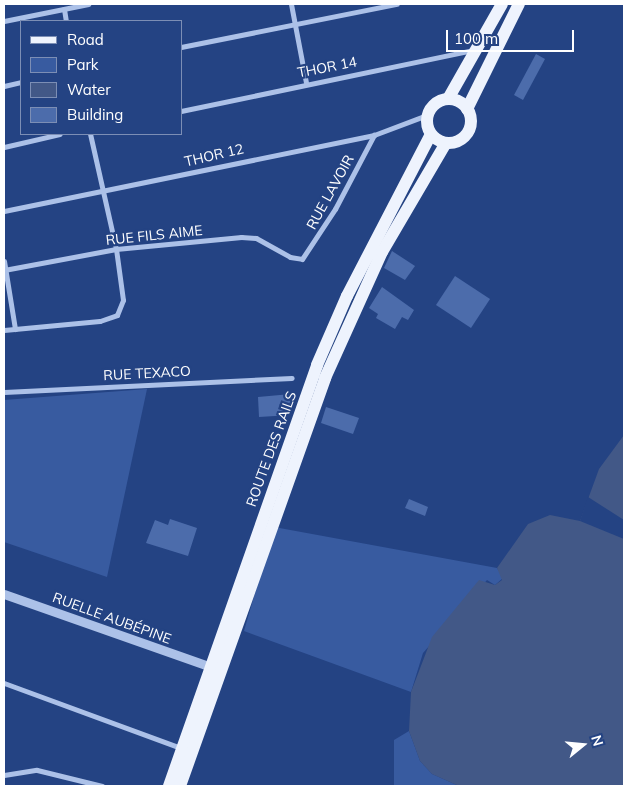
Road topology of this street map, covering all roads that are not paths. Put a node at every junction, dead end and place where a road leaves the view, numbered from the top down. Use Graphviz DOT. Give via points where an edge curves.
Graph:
graph roads {
  1 [pos="88,4"];
  2 [pos="291,4"];
  3 [pos="397,4"];
  4 [pos="502,4"];
  5 [pos="519,4"];
  6 [pos="64,9"];
  7 [pos="66,20"];
  8 [pos="4,22"];
  9 [pos="294,22"];
  10 [pos="182,47"];
  11 [pos="477,49"];
  12 [pos="20,82"];
  13 [pos="306,83"];
  14 [pos="4,86"];
  15 [pos="448,98"];
  16 [pos="467,109"];
  17 [pos="182,111"];
  18 [pos="427,115"];
  19 [pos="431,134"];
  20 [pos="56,135"];
  21 [pos="90,135"];
  22 [pos="374,135"];
  23 [pos="446,143"];
  24 [pos="4,147"];
  25 [pos="102,189"];
  26 [pos="4,211"];
  27 [pos="116,248"];
  28 [pos="302,259"];
  29 [pos="4,261"];
  30 [pos="4,270"];
  31 [pos="15,329"];
  32 [pos="4,330"];
  33 [pos="292,378"];
  34 [pos="4,392"];
  35 [pos="4,594"];
  36 [pos="211,668"];
  37 [pos="4,683"];
  38 [pos="183,749"];
  39 [pos="4,775"];
  40 [pos="102,786"];
  41 [pos="169,786"];
  42 [pos="180,786"];
  1 -- 6 [label="street"];
  2 -- 9 [label="street"];
  3 -- 9 [label="street"];
  4 -- 11 [label="main road"];
  5 -- 16 [label="main road"];
  6 -- 7 [label="street"];
  6 -- 8 [label="street"];
  9 -- 10 [label="street"];
  9 -- 13 [label="street"];
  11 -- 13 [label="street, THOR 14"];
  11 -- 15 [label="main road"];
  12 -- 14 [label="street"];
  13 -- 17 [label="street, THOR 14"];
  15 -- 16 [label="main road"];
  15 -- 18 [label="main road" via="435,103"];
  16 -- 23 [label="main road" via="469,130 460,141"];
  18 -- 19 [label="main road"];
  18 -- 22 [label="street, THOR 12"];
  19 -- 23 [label="main road"];
  19 -- 36 [label="main road, ROUTE DES RAILS" via="346,296 317,364"];
  20 -- 24 [label="street"];
  21 -- 25 [label="street"];
  22 -- 25 [label="street, THOR 12"];
  22 -- 28 [label="street, RUE LAVOIR" via="335,209"];
  23 -- 42 [label="main road, ROUTE DES RAILS" via="382,252 325,378"];
  25 -- 26 [label="street, THOR 12"];
  25 -- 27 [label="street"];
  27 -- 28 [label="street, RUE FILS AIME" via="256,238 290,257"];
  27 -- 30 [label="street, RUE FILS AIME"];
  27 -- 31 [label="street" via="123,300 117,315 100,322"];
  29 -- 30 [label="street"];
  30 -- 31 [label="street"];
  31 -- 32 [label="street"];
  33 -- 34 [label="street, RUE TEXACO"];
  35 -- 36 [label="street, RUELLE AUBÉPINE"];
  36 -- 38 [label="main road, ROUTE DES RAILS"];
  37 -- 38 [label="street"];
  38 -- 41 [label="main road, ROUTE DES RAILS"];
  39 -- 40 [label="street" via="38,770"];
}
